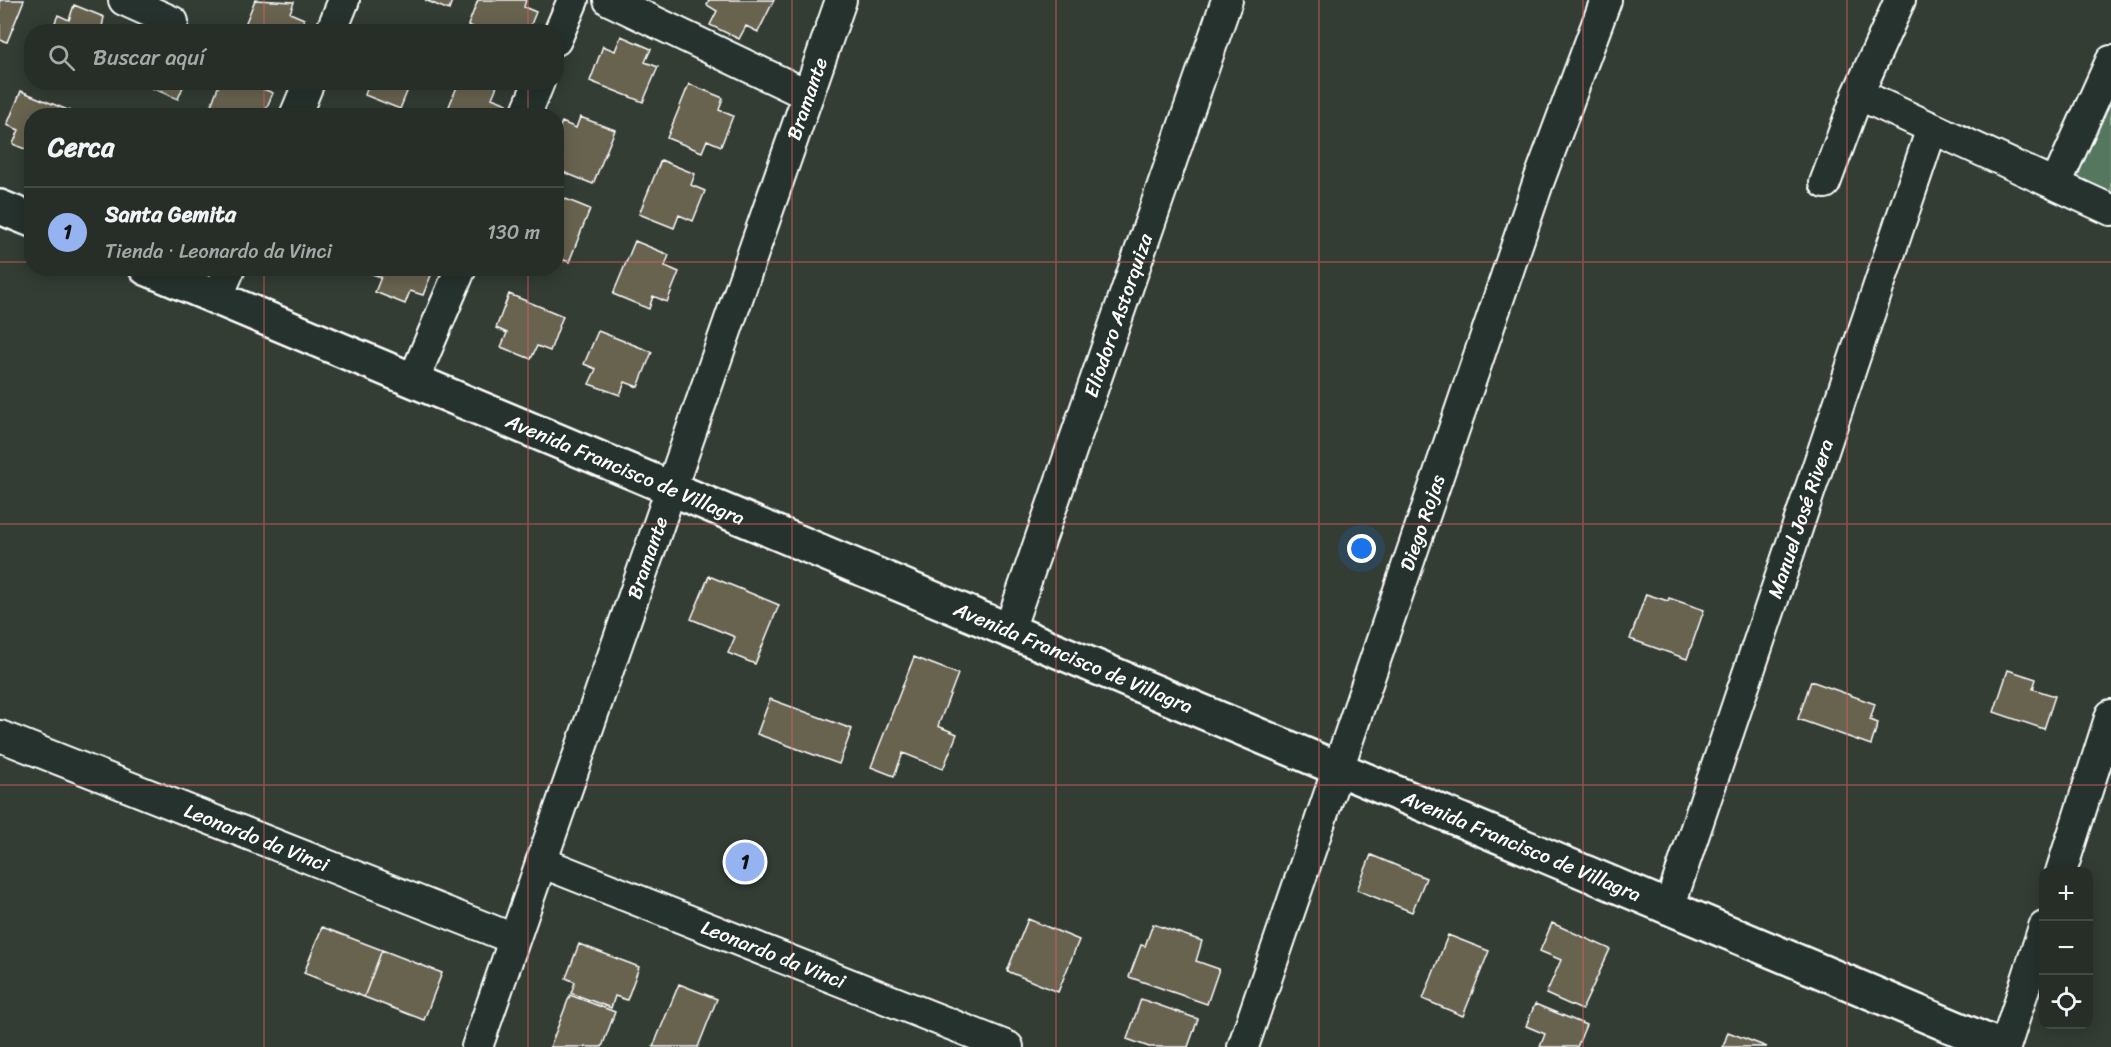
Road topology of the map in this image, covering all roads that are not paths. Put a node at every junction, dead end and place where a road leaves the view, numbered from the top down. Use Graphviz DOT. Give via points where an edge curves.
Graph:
graph roads {
  1 [pos="124,0"];
  2 [pos="344,0"];
  3 [pos="573,0"];
  4 [pos="609,0"];
  5 [pos="841,0"];
  6 [pos="1227,0"];
  7 [pos="1606,0"];
  8 [pos="1900,0"];
  9 [pos="173,22"];
  10 [pos="334,24"];
  11 [pos="563,24"];
  12 [pos="2110,65"];
  13 [pos="306,90"];
  14 [pos="536,90"];
  15 [pos="1858,94"];
  16 [pos="808,95"];
  17 [pos="298,108"];
  18 [pos="528,108"];
  19 [pos="1932,128"];
  20 [pos="1825,183"];
  21 [pos="2056,184"];
  22 [pos="0,207"];
  23 [pos="2111,210"];
  24 [pos="24,217"];
  25 [pos="165,276"];
  26 [pos="227,276"];
  27 [pos="458,276"];
  28 [pos="218,298"];
  29 [pos="413,381"];
  30 [pos="671,489"];
  31 [pos="1009,630"];
  32 [pos="2111,715"];
  33 [pos="0,736"];
  34 [pos="1340,769"];
  35 [pos="541,862"];
  36 [pos="2063,867"];
  37 [pos="1669,908"];
  38 [pos="514,939"];
  39 [pos="2039,939"];
  40 [pos="477,1047"];
  41 [pos="1008,1047"];
  42 [pos="1243,1047"];
  43 [pos="2003,1047"];
  1 -- 9 [label="street"];
  2 -- 10 [label="street"];
  3 -- 11 [label="street"];
  4 -- 16 [label="street"];
  5 -- 16 [label="street, Bramante"];
  6 -- 31 [label="street, Eliodoro Astorquiza"];
  7 -- 34 [label="street, Diego Rojas" via="1538,183"];
  8 -- 15 [label="street"];
  12 -- 21 [label="street"];
  13 -- 17 [label="street"];
  14 -- 18 [label="street"];
  15 -- 19 [label="street"];
  15 -- 20 [label="street"];
  16 -- 30 [label="street, Bramante"];
  19 -- 21 [label="street"];
  19 -- 37 [label="street, Manuel José Rivera"];
  21 -- 23 [label="street"];
  22 -- 24 [label="street"];
  25 -- 28 [label="street, Avenida Francisco de Villagra"];
  26 -- 28 [label="street"];
  27 -- 29 [label="street"];
  28 -- 29 [label="street, Avenida Francisco de Villagra"];
  29 -- 30 [label="street, Avenida Francisco de Villagra"];
  30 -- 31 [label="street, Avenida Francisco de Villagra"];
  30 -- 35 [label="street, Bramante"];
  31 -- 34 [label="street, Avenida Francisco de Villagra"];
  32 -- 36 [label="street"];
  33 -- 38 [label="street, Leonardo da Vinci"];
  34 -- 37 [label="street, Avenida Francisco de Villagra"];
  34 -- 42 [label="street, Diego Rojas"];
  35 -- 38 [label="street, Bramante"];
  35 -- 41 [label="street, Leonardo da Vinci"];
  37 -- 43 [label="street, Avenida Francisco de Villagra"];
  38 -- 40 [label="street, Bramante"];
  39 -- 43 [label="street"];
}
